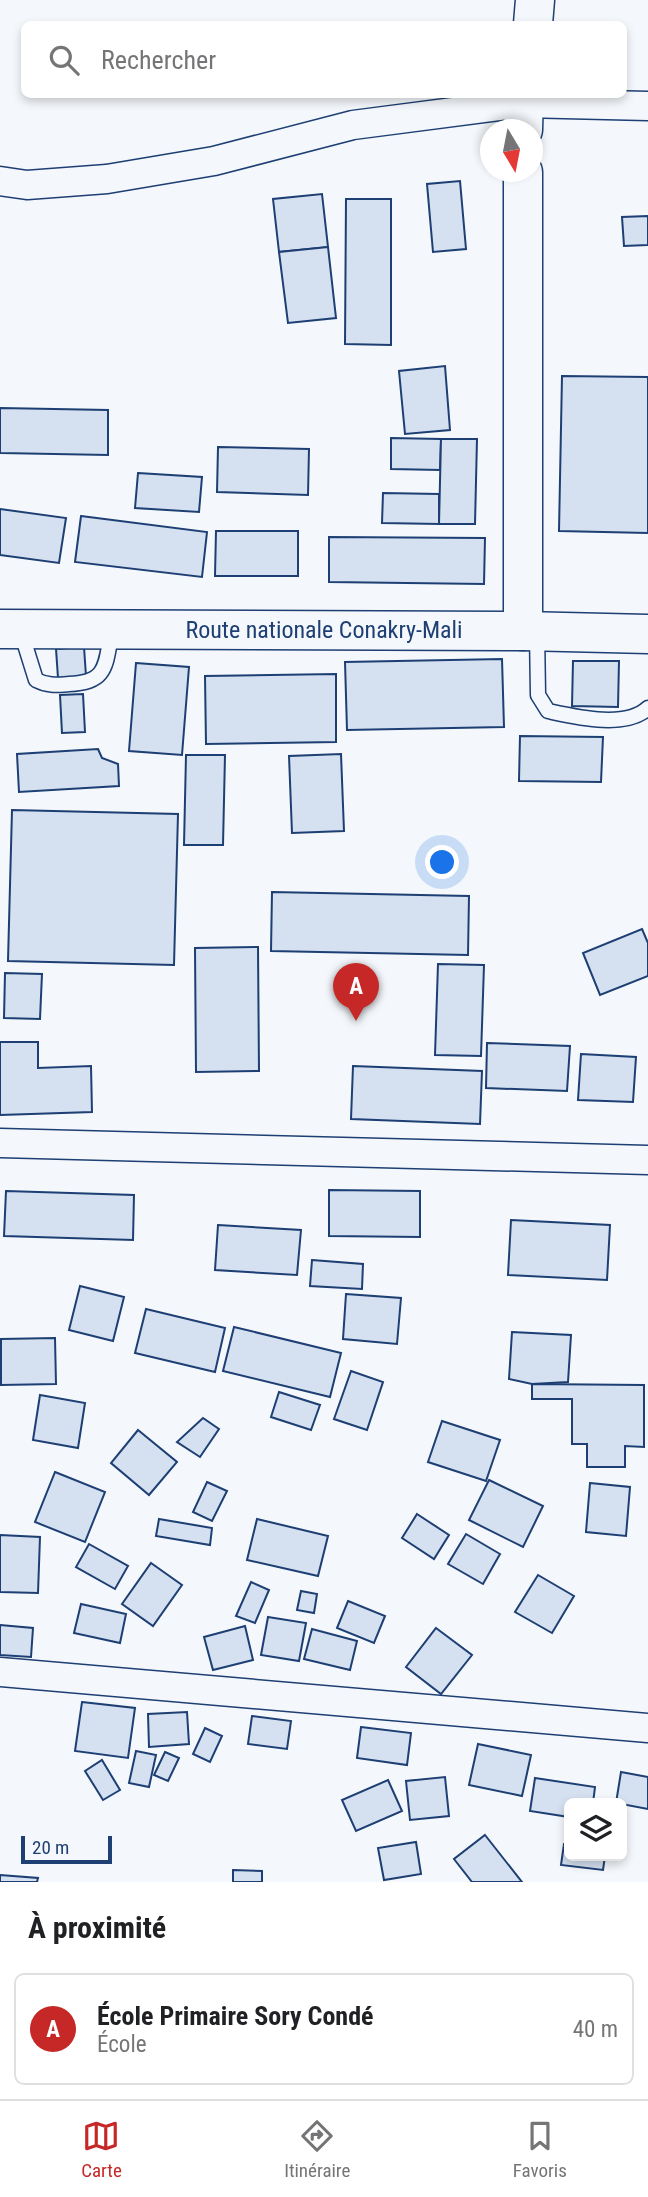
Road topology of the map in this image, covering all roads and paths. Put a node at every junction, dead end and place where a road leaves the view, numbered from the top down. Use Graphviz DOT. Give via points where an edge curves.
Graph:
graph roads {
  1 [pos="536,0"];
  2 [pos="533,21"];
  3 [pos="648,106"];
  4 [pos="524,109"];
  5 [pos="0,181"];
  6 [pos="523,182"];
  7 [pos="10,629"];
  8 [pos="113,629"];
  9 [pos="530,631"];
  10 [pos="648,634"];
  11 [pos="648,708"];
  12 [pos="0,1143"];
  13 [pos="648,1160"];
  14 [pos="0,1672"];
  15 [pos="648,1728"];
  1 -- 2 [label="main road"];
  3 -- 4 [label="street"];
  4 -- 5 [label="street" via="353,125 214,161 107,179 27,185"];
  6 -- 9 [label="main road"];
  7 -- 8 [label="main road, Route nationale Conakry-Mali"];
  7 -- 8 [label="lane" via="36,680 46,685 94,681 103,673"];
  8 -- 9 [label="main road, Route nationale Conakry-Mali"];
  9 -- 10 [label="main road, Route nationale Conakry-Mali"];
  9 -- 11 [label="lane" via="538,695 548,711 579,718 631,719"];
  12 -- 13 [label="street"];
  14 -- 15 [label="street"];
}
